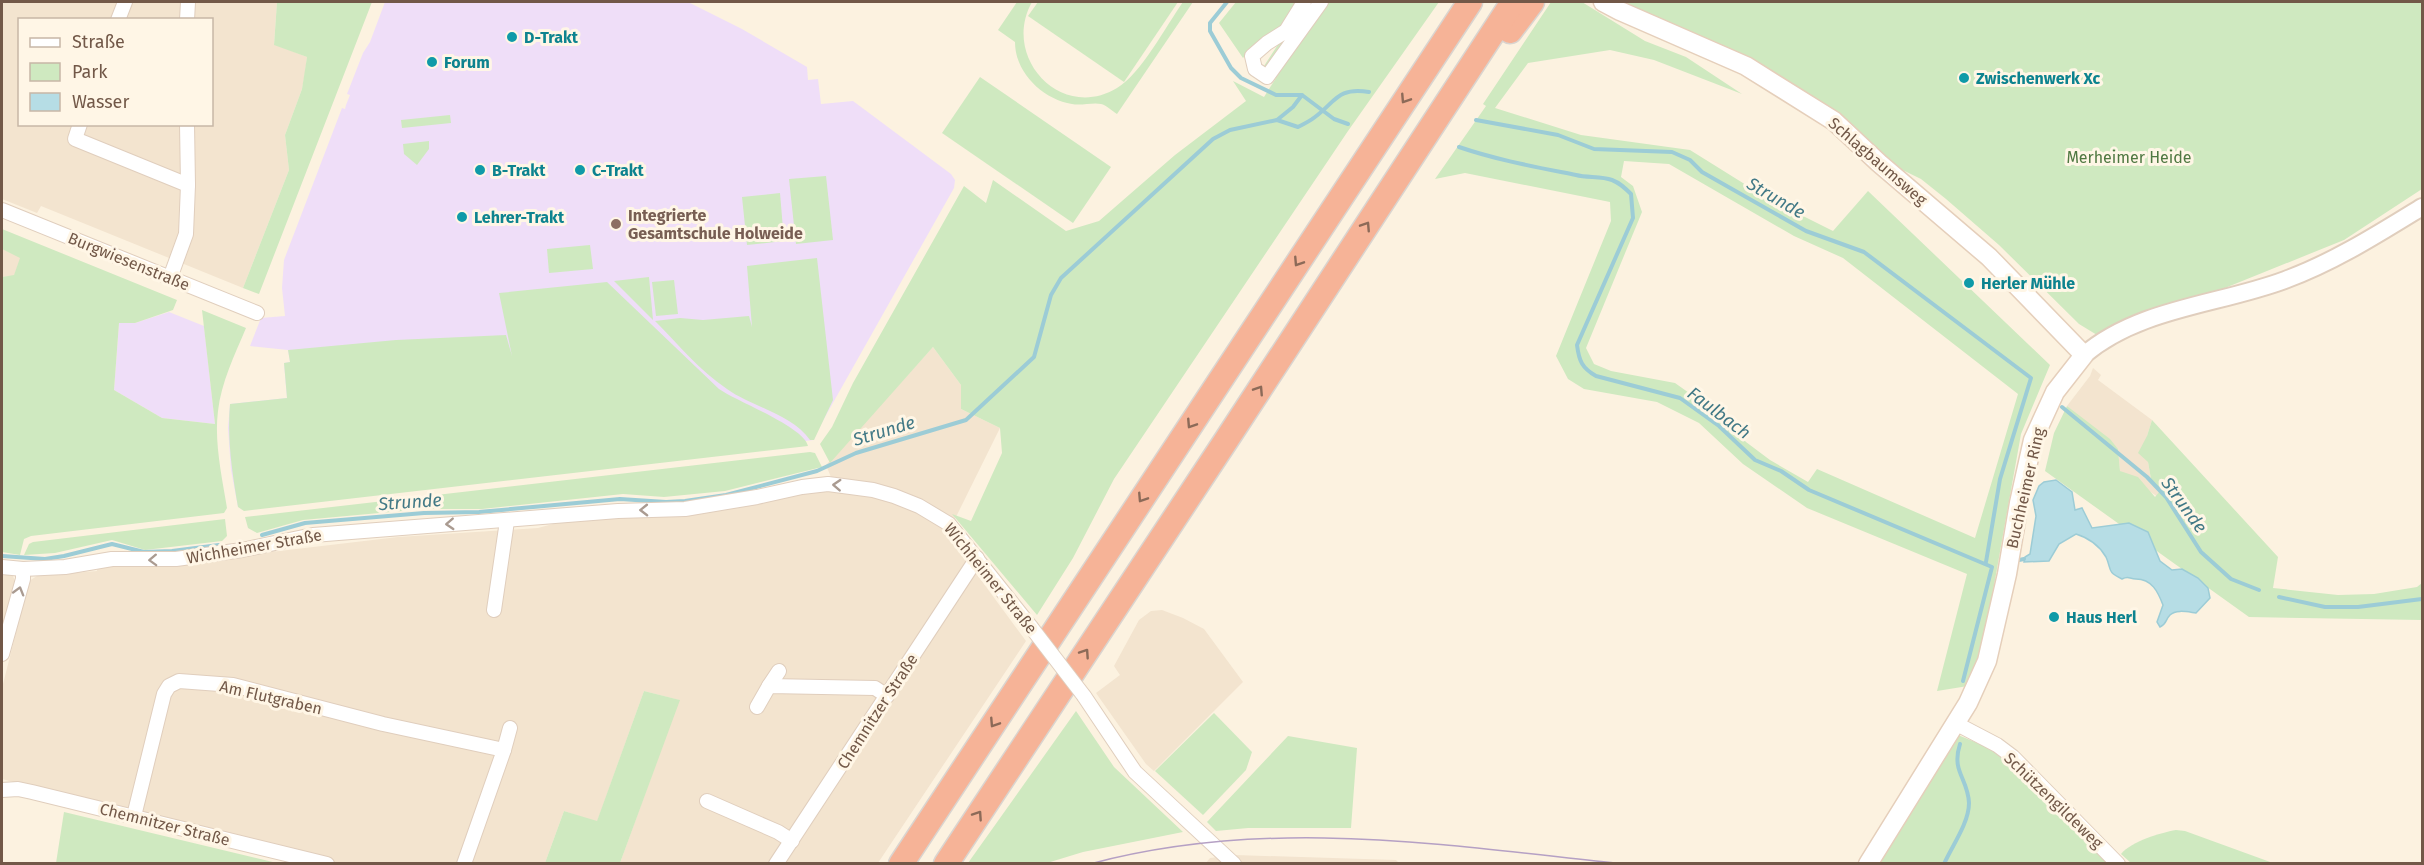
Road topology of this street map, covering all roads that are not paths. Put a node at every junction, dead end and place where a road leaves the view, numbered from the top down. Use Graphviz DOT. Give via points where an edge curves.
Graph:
graph roads {
  1 [pos="125,2"];
  2 [pos="188,2"];
  3 [pos="1304,2"];
  4 [pos="1321,2"];
  5 [pos="1462,2"];
  6 [pos="1470,2"];
  7 [pos="1513,2"];
  8 [pos="1532,2"];
  9 [pos="1603,2"];
  10 [pos="119,18"];
  11 [pos="188,18"];
  12 [pos="1438,50"];
  13 [pos="1460,81"];
  14 [pos="79,126"];
  15 [pos="187,126"];
  16 [pos="188,185"];
  17 [pos="2422,207"];
  18 [pos="2,210"];
  19 [pos="170,278"];
  20 [pos="257,313"];
  21 [pos="2084,356"];
  22 [pos="507,521"];
  23 [pos="977,558"];
  24 [pos="2,567"];
  25 [pos="23,569"];
  26 [pos="494,610"];
  27 [pos="2,654"];
  28 [pos="779,671"];
  29 [pos="769,686"];
  30 [pos="887,696"];
  31 [pos="757,707"];
  32 [pos="1955,723"];
  33 [pos="510,728"];
  34 [pos="504,750"];
  35 [pos="2,789"];
  36 [pos="707,801"];
  37 [pos="134,816"];
  38 [pos="792,841"];
  39 [pos="327,864"];
  40 [pos="464,864"];
  41 [pos="776,864"];
  42 [pos="901,864"];
  43 [pos="946,864"];
  44 [pos="1234,864"];
  45 [pos="1868,864"];
  46 [pos="2118,864"];
  1 -- 10 [label="street"];
  2 -- 11 [label="street"];
  3 -- 4 [label="street" via="1286,31 1252,56 1255,69 1267,77"];
  5 -- 12 [label="highway"];
  6 -- 12 [label="highway"];
  7 -- 13 [label="highway"];
  8 -- 13 [label="highway" via="1503,39"];
  9 -- 21 [label="main road, Schlagbaumsweg" via="1746,66 1834,121 1989,256"];
  12 -- 42 [label="highway, one-way"];
  43 -- 13 [label="highway, one-way"];
  14 -- 16 [label="street" via="75,139"];
  15 -- 16 [label="street"];
  16 -- 19 [label="street" via="186,234"];
  17 -- 21 [label="street, Buchheimer Ring" via="2313,269 2137,324 2110,336"];
  18 -- 19 [label="street, Burgwiesenstraße"];
  19 -- 20 [label="street, Burgwiesenstraße"];
  21 -- 32 [label="main road, Buchheimer Ring" via="2055,392 2033,440 1989,654"];
  23 -- 22 [label="street, Wichheimer Straße, one-way" via="949,524 919,506 873,490 828,484 685,509"];
  22 -- 25 [label="street, Wichheimer Straße, one-way" via="313,535 210,555 144,561 112,559"];
  22 -- 26 [label="street"];
  23 -- 30 [label="street, Chemnitzer Straße"];
  23 -- 44 [label="street, Wichheimer Straße, bridge" via="1084,696 1135,772"];
  24 -- 25 [label="street, Wichheimer Straße"];
  27 -- 25 [label="street, one-way"];
  28 -- 29 [label="street"];
  29 -- 30 [label="street" via="875,688"];
  29 -- 31 [label="street"];
  30 -- 38 [label="street, Chemnitzer Straße"];
  32 -- 45 [label="main road, Buchheimer Ring"];
  32 -- 46 [label="street, Schützengildeweg" via="2013,757"];
  33 -- 34 [label="street"];
  34 -- 37 [label="street, Am Flutgraben" via="382,724 232,685 178,681 164,694"];
  34 -- 40 [label="street"];
  35 -- 37 [label="street, Chemnitzer Straße" via="18,789"];
  36 -- 38 [label="street"];
  37 -- 39 [label="street, Chemnitzer Straße"];
  38 -- 41 [label="street, Chemnitzer Straße"];
}
